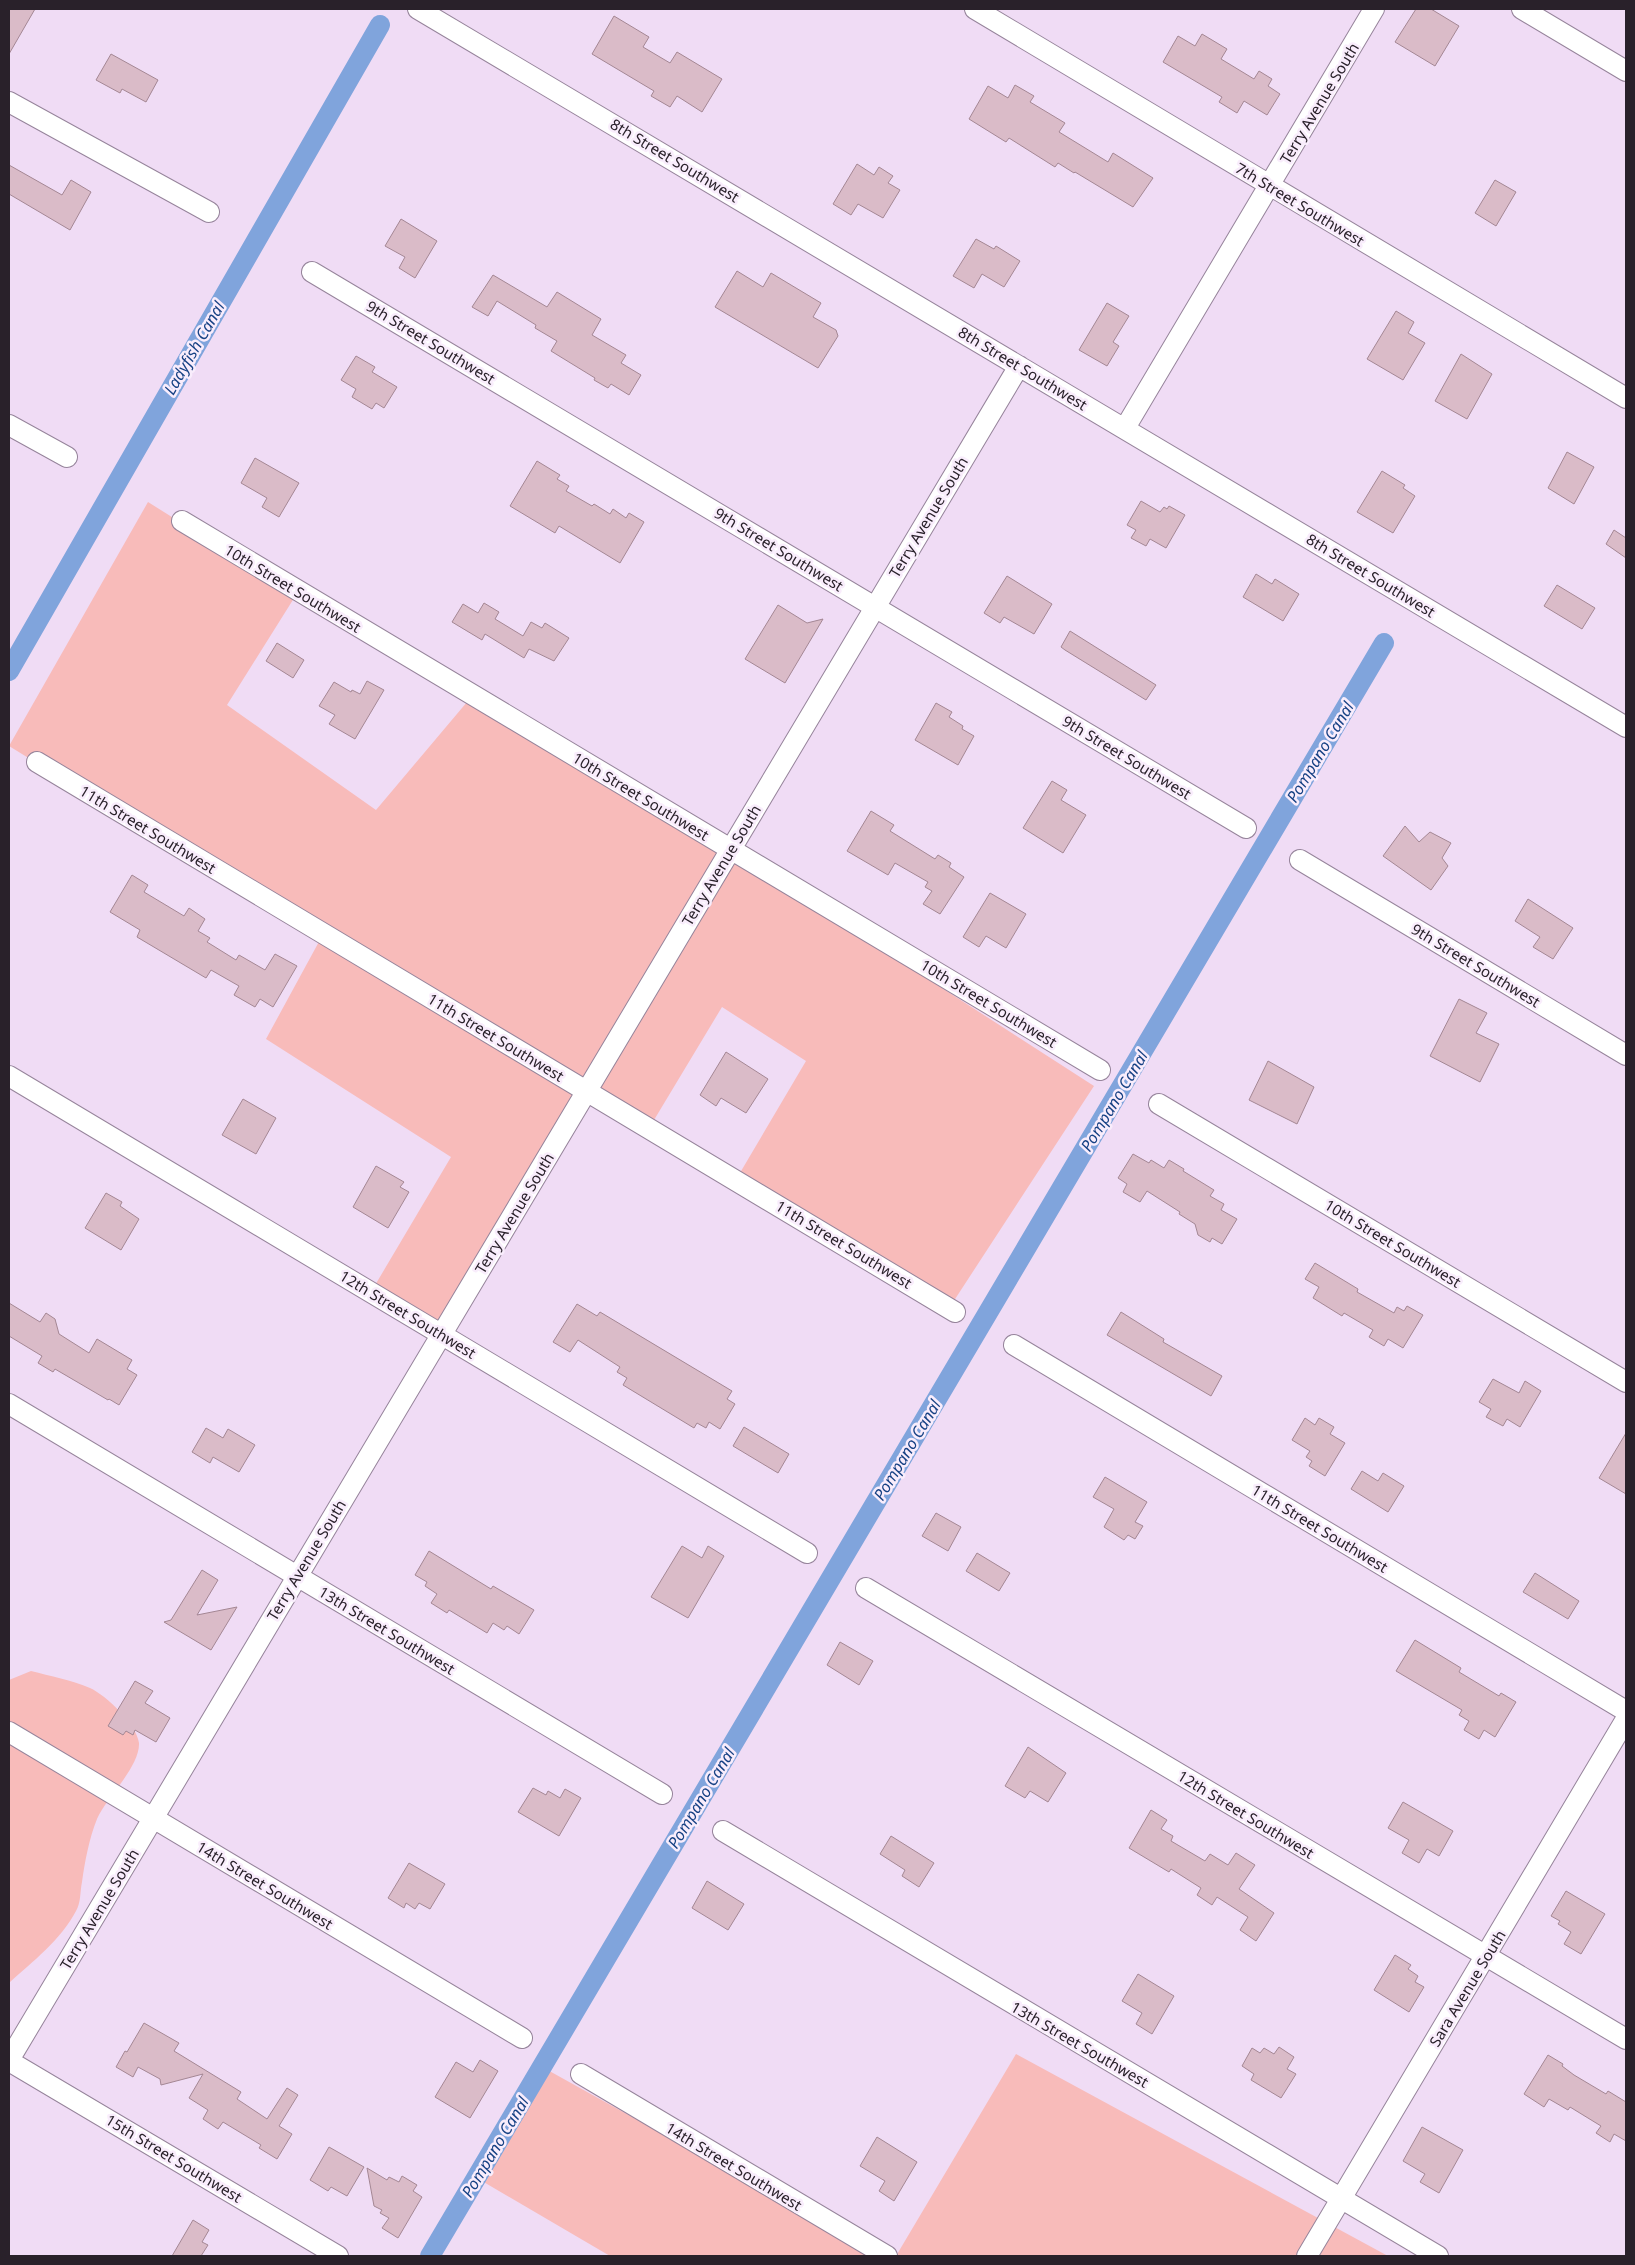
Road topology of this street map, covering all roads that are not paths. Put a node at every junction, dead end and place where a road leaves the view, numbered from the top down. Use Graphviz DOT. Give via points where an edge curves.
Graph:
graph roads {
  1 [pos="418,9"];
  2 [pos="975,9"];
  3 [pos="1374,9"];
  4 [pos="1522,9"];
  5 [pos="1626,71"];
  6 [pos="9,102"];
  7 [pos="1270,185"];
  8 [pos="209,212"];
  9 [pos="312,272"];
  10 [pos="1019,366"];
  11 [pos="1626,398"];
  12 [pos="9,425"];
  13 [pos="1125,428"];
  14 [pos="67,457"];
  15 [pos="182,521"];
  16 [pos="876,607"];
  17 [pos="1626,727"];
  18 [pos="37,762"];
  19 [pos="1246,828"];
  20 [pos="730,849"];
  21 [pos="1300,860"];
  22 [pos="1626,1054"];
  23 [pos="1100,1070"];
  24 [pos="9,1076"];
  25 [pos="587,1091"];
  26 [pos="1159,1104"];
  27 [pos="955,1312"];
  28 [pos="442,1334"];
  29 [pos="1014,1346"];
  30 [pos="1626,1382"];
  31 [pos="9,1404"];
  32 [pos="807,1553"];
  33 [pos="297,1576"];
  34 [pos="866,1588"];
  35 [pos="1626,1712"];
  36 [pos="1626,1719"];
  37 [pos="9,1732"];
  38 [pos="662,1794"];
  39 [pos="153,1818"];
  40 [pos="723,1831"];
  41 [pos="1486,1957"];
  42 [pos="522,2038"];
  43 [pos="1626,2040"];
  44 [pos="9,2060"];
  45 [pos="581,2074"];
  46 [pos="1342,2199"];
  47 [pos="338,2256"];
  48 [pos="888,2256"];
  49 [pos="1307,2256"];
  50 [pos="1438,2256"];
  1 -- 10 [label="street, 8th Street Southwest"];
  2 -- 7 [label="street, 7th Street Southwest"];
  3 -- 7 [label="street, Terry Avenue South"];
  4 -- 5 [label="street"];
  6 -- 8 [label="street"];
  7 -- 11 [label="street, 7th Street Southwest"];
  7 -- 13 [label="street, Terry Avenue South"];
  9 -- 16 [label="street, 9th Street Southwest"];
  10 -- 13 [label="street, 8th Street Southwest"];
  10 -- 16 [label="street, Terry Avenue South"];
  12 -- 14 [label="street"];
  13 -- 17 [label="street, 8th Street Southwest"];
  15 -- 20 [label="street, 10th Street Southwest"];
  16 -- 19 [label="street, 9th Street Southwest"];
  16 -- 20 [label="street, Terry Avenue South"];
  18 -- 25 [label="street, 11th Street Southwest"];
  20 -- 23 [label="street, 10th Street Southwest"];
  20 -- 25 [label="street, Terry Avenue South"];
  21 -- 22 [label="street, 9th Street Southwest"];
  24 -- 28 [label="street, 12th Street Southwest"];
  25 -- 27 [label="street, 11th Street Southwest"];
  25 -- 28 [label="street, Terry Avenue South"];
  26 -- 30 [label="street, 10th Street Southwest"];
  28 -- 32 [label="street, 12th Street Southwest"];
  28 -- 33 [label="street, Terry Avenue South"];
  29 -- 35 [label="street, 11th Street Southwest"];
  31 -- 33 [label="street, 13th Street Southwest"];
  33 -- 38 [label="street, 13th Street Southwest"];
  33 -- 39 [label="street, Terry Avenue South"];
  34 -- 41 [label="street, 12th Street Southwest"];
  36 -- 41 [label="street, Sara Avenue South"];
  37 -- 39 [label="street, 14th Street Southwest"];
  39 -- 42 [label="street, 14th Street Southwest"];
  39 -- 44 [label="street, Terry Avenue South"];
  40 -- 46 [label="street, 13th Street Southwest"];
  41 -- 43 [label="street, 12th Street Southwest"];
  41 -- 46 [label="street, Sara Avenue South"];
  44 -- 47 [label="street, 15th Street Southwest"];
  45 -- 48 [label="street, 14th Street Southwest"];
  46 -- 49 [label="street, Sara Avenue South"];
  46 -- 50 [label="street, 13th Street Southwest"];
}
